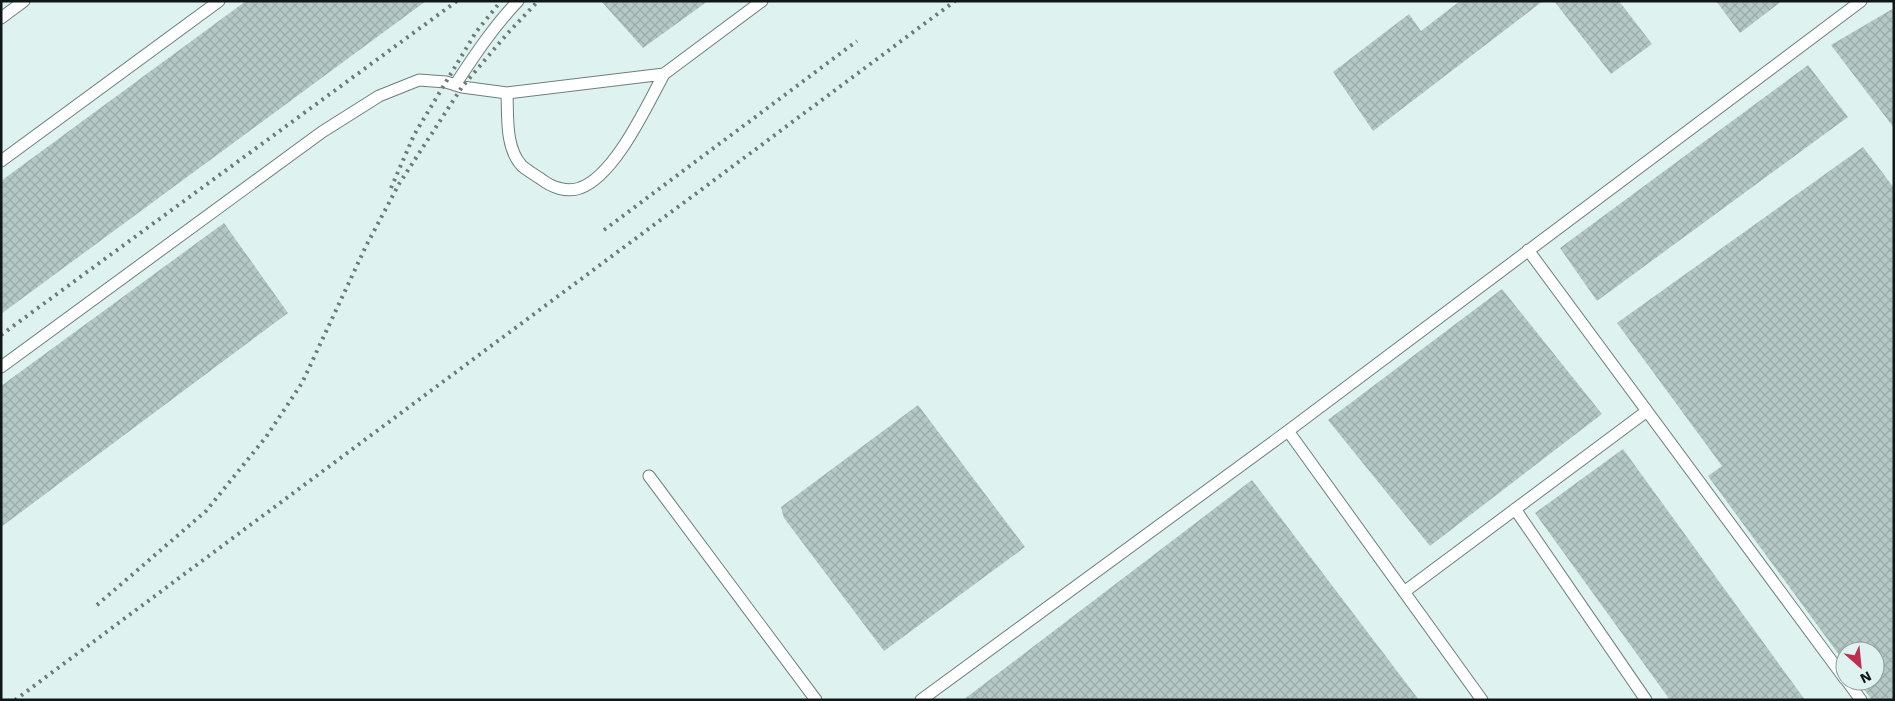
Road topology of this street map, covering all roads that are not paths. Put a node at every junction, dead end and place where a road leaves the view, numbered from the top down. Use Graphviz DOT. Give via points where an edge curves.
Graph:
graph roads {
  1 [pos="24,1"];
  2 [pos="219,1"];
  3 [pos="518,1"];
  4 [pos="762,1"];
  5 [pos="1861,1"];
  6 [pos="1,18"];
  7 [pos="664,74"];
  8 [pos="455,85"];
  9 [pos="507,93"];
  10 [pos="1,161"];
  11 [pos="1528,250"];
  12 [pos="1,367"];
  13 [pos="1647,411"];
  14 [pos="1288,431"];
  15 [pos="649,476"];
  16 [pos="1515,509"];
  17 [pos="1404,592"];
  18 [pos="1835,665"];
  19 [pos="816,700"];
  20 [pos="921,700"];
  21 [pos="1482,700"];
  22 [pos="1646,700"];
  1 -- 6 [label="lane"];
  2 -- 10 [label="lane"];
  3 -- 8 [label="lane"];
  4 -- 7 [label="lane"];
  5 -- 11 [label="lane"];
  7 -- 9 [label="lane"];
  7 -- 9 [label="lane" via="620,151 600,175 579,189 562,190 547,184 522,165 513,152 509,136"];
  8 -- 9 [label="lane"];
  8 -- 12 [label="lane" via="419,80 379,96 322,132"];
  11 -- 13 [label="lane"];
  11 -- 14 [label="lane"];
  13 -- 16 [label="lane"];
  13 -- 18 [label="lane"];
  14 -- 17 [label="lane"];
  14 -- 20 [label="lane"];
  15 -- 19 [label="lane"];
  16 -- 17 [label="lane"];
  16 -- 22 [label="lane"];
  17 -- 21 [label="lane"];
}
